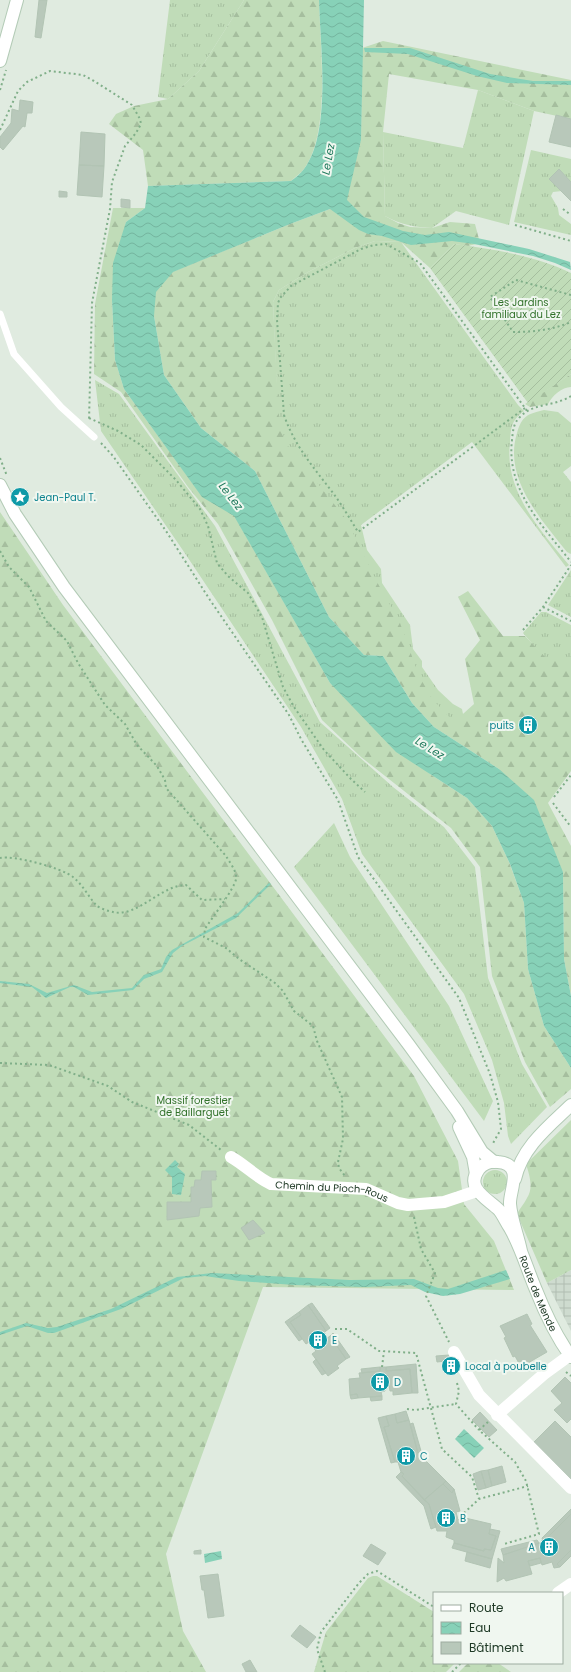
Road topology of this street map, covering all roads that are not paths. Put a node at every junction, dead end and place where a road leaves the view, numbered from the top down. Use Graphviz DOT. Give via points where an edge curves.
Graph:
graph roads {
  1 [pos="17,0"];
  2 [pos="0,61"];
  3 [pos="0,314"];
  4 [pos="94,437"];
  5 [pos="0,485"];
  6 [pos="422,1063"];
  7 [pos="571,1105"];
  8 [pos="527,1151"];
  9 [pos="231,1157"];
  10 [pos="499,1163"];
  11 [pos="476,1174"];
  12 [pos="515,1179"];
  13 [pos="481,1195"];
  14 [pos="521,1251"];
  15 [pos="454,1352"];
  16 [pos="570,1356"];
  17 [pos="493,1418"];
  18 [pos="571,1488"];
  19 [pos="571,1584"];
  20 [pos="559,1592"];
  1 -- 2 [label="main road"];
  3 -- 4 [label="lane" via="14,354 61,407"];
  5 -- 6 [label="main road" via="15,514 64,587"];
  6 -- 10 [label="main road" via="457,1111 482,1152"];
  6 -- 11 [label="main road" via="448,1105 467,1144 473,1157"];
  7 -- 8 [label="main road" via="542,1132"];
  8 -- 10 [label="main road" via="516,1159"];
  8 -- 12 [label="main road" via="517,1168"];
  9 -- 13 [label="main road, Chemin du Pioch-Rous" via="260,1180 271,1184 366,1189 408,1205"];
  10 -- 11 [label="main road" via="483,1165"];
  10 -- 12 [label="main road" via="509,1167"];
  11 -- 13 [label="main road" via="475,1185"];
  12 -- 14 [label="main road, Route de Mende" via="510,1204"];
  13 -- 14 [label="main road, Route de Mende" via="501,1213"];
  14 -- 16 [label="main road, Route de Mende" via="548,1320"];
  15 -- 17 [label="main road"];
  16 -- 17 [label="main road, Route de Mende" via="544,1374"];
  17 -- 18 [label="main road"];
  19 -- 20 [label="main road"];
}
